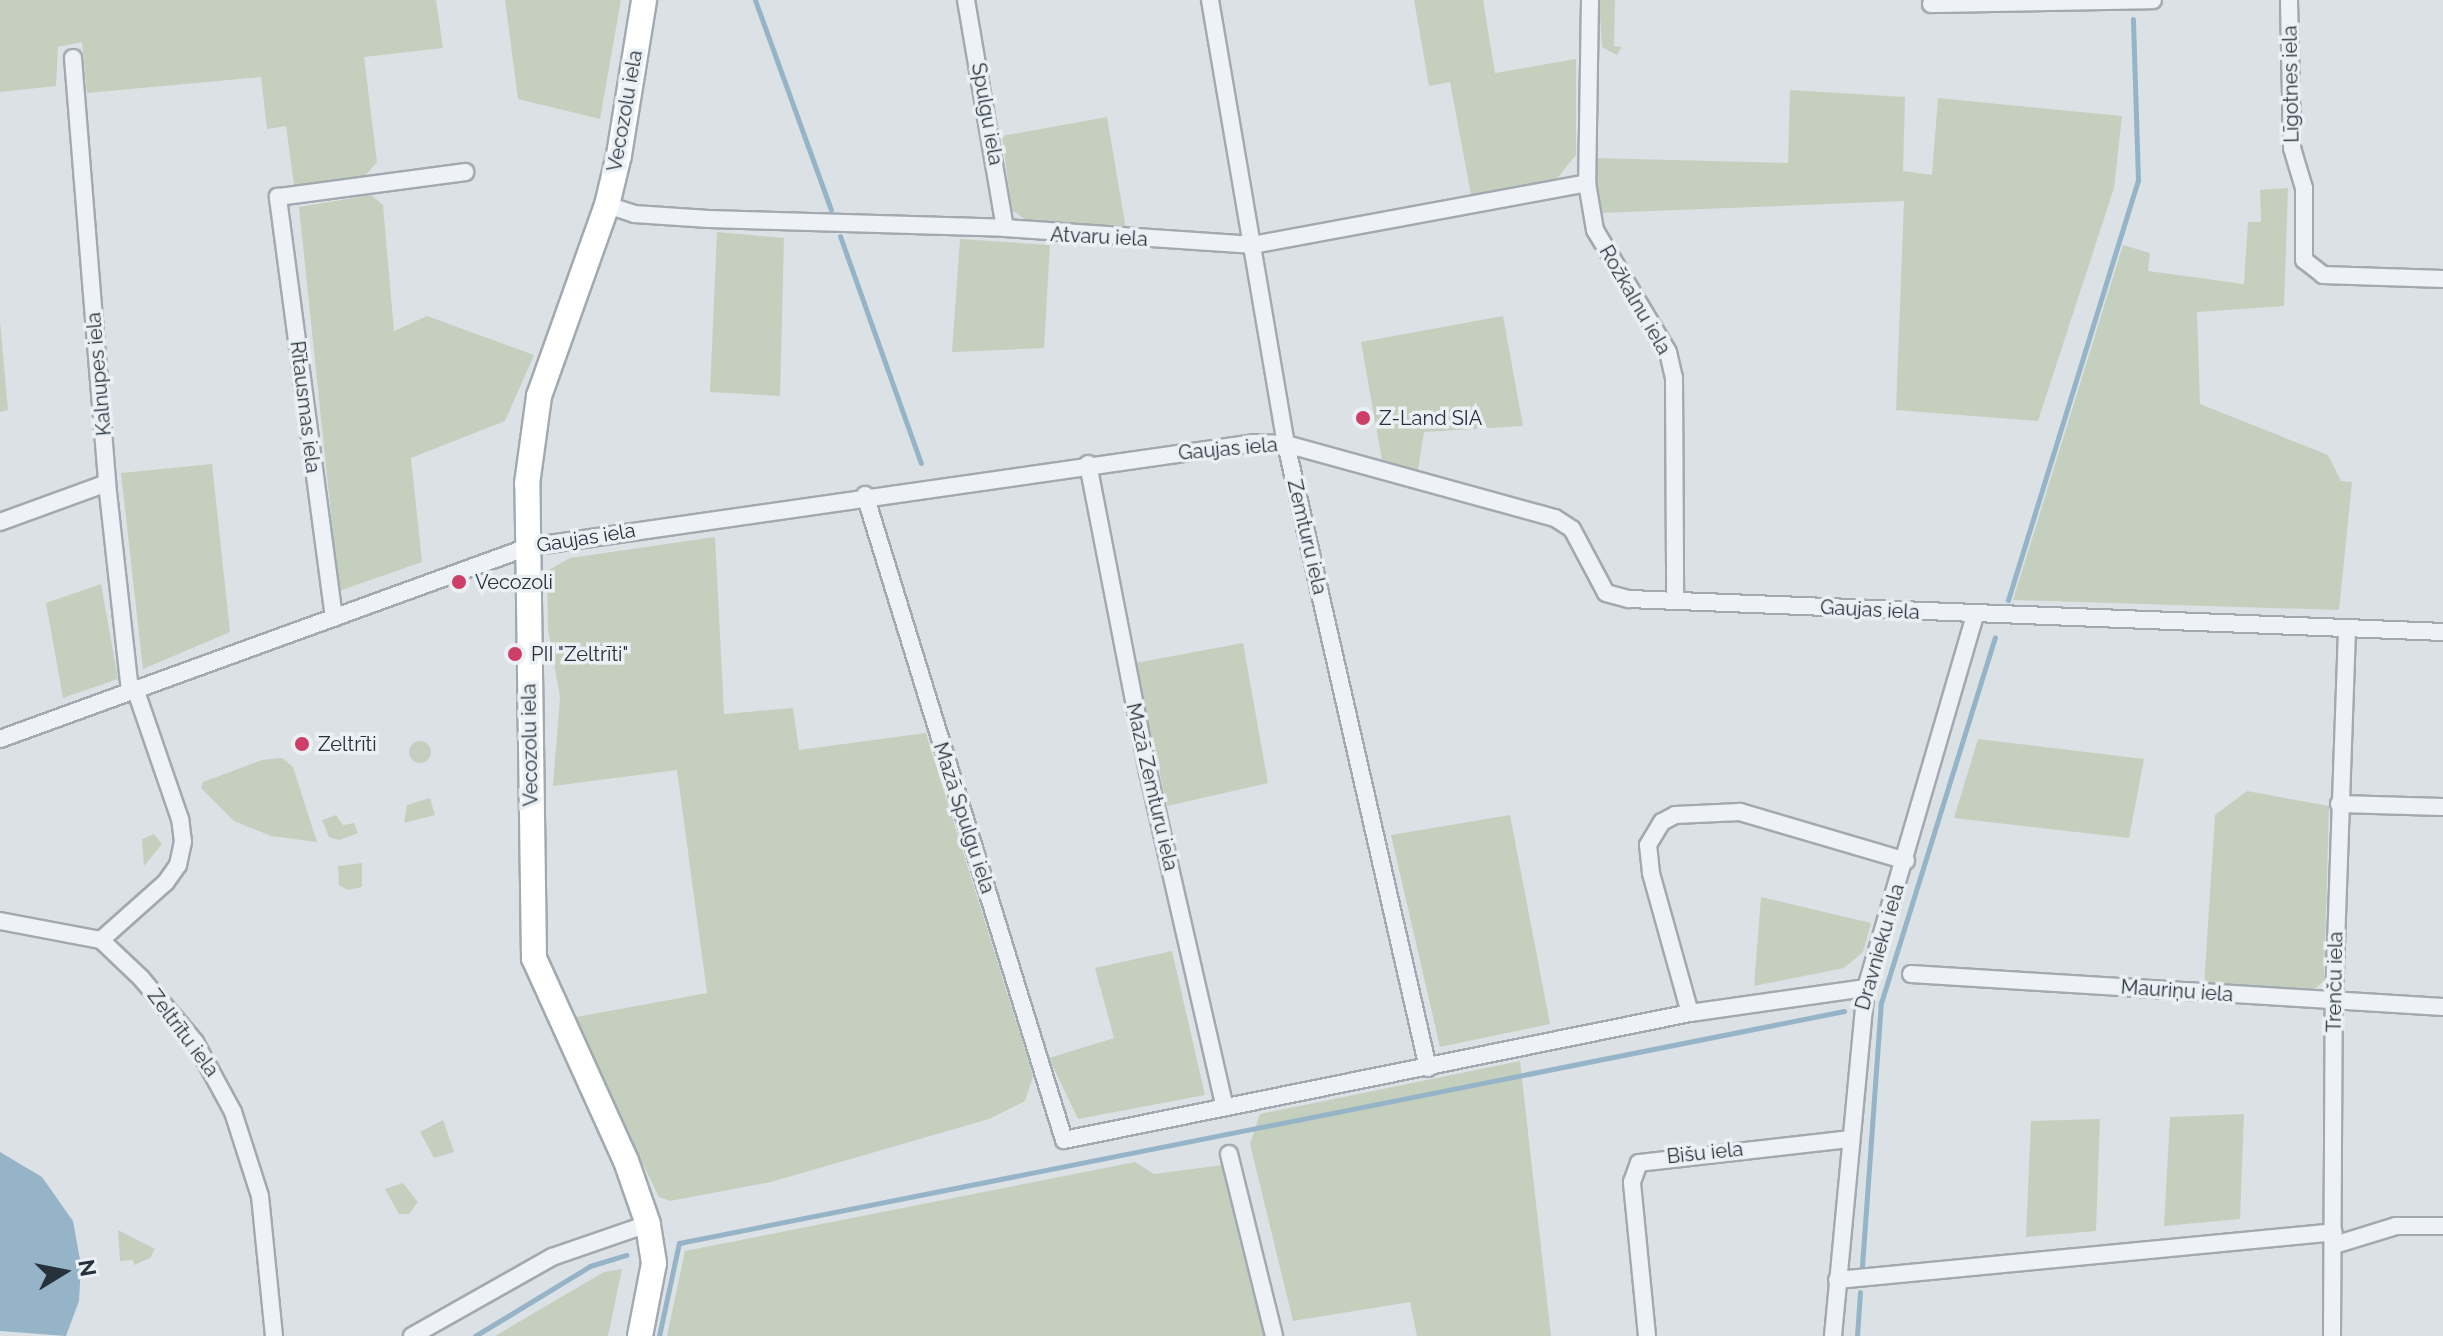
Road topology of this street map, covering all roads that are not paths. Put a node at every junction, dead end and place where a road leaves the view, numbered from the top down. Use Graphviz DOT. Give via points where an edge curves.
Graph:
graph roads {
  1 [pos="644,0"];
  2 [pos="966,0"];
  3 [pos="1210,0"];
  4 [pos="1590,0"];
  5 [pos="2153,0"];
  6 [pos="2289,0"];
  7 [pos="1931,4"];
  8 [pos="73,58"];
  9 [pos="465,172"];
  10 [pos="1587,183"];
  11 [pos="607,205"];
  12 [pos="1005,228"];
  13 [pos="1253,245"];
  14 [pos="2443,279"];
  15 [pos="1286,444"];
  16 [pos="1088,464"];
  17 [pos="107,483"];
  18 [pos="865,495"];
  19 [pos="0,522"];
  20 [pos="528,547"];
  21 [pos="1675,601"];
  22 [pos="1975,615"];
  23 [pos="334,618"];
  24 [pos="2347,628"];
  25 [pos="2443,632"];
  26 [pos="133,689"];
  27 [pos="0,739"];
  28 [pos="2339,804"];
  29 [pos="2443,807"];
  30 [pos="1906,861"];
  31 [pos="0,921"];
  32 [pos="101,940"];
  33 [pos="1911,974"];
  34 [pos="1866,988"];
  35 [pos="2334,1002"];
  36 [pos="2443,1007"];
  37 [pos="1690,1013"];
  38 [pos="1428,1068"];
  39 [pos="1225,1107"];
  40 [pos="1850,1139"];
  41 [pos="1229,1154"];
  42 [pos="648,1224"];
  43 [pos="2443,1226"];
  44 [pos="2334,1238"];
  45 [pos="1837,1280"];
  46 [pos="274,1336"];
  47 [pos="412,1336"];
  48 [pos="640,1336"];
  49 [pos="1274,1336"];
  50 [pos="1647,1336"];
  51 [pos="1833,1336"];
  52 [pos="2332,1336"];
  1 -- 11 [label="street, Vecozolu iela"];
  2 -- 12 [label="street, Spulgu iela"];
  3 -- 13 [label="street, Zemturu iela"];
  4 -- 10 [label="street, Rožkalnu iela"];
  5 -- 7 [label="street"];
  6 -- 14 [label="street, Līgotnes iela" via="2292,148 2304,188 2304,260 2323,275"];
  8 -- 17 [label="street, Kalnupes iela"];
  9 -- 23 [label="street, Rītausmas iela" via="278,197"];
  10 -- 13 [label="street, Atvaru iela"];
  10 -- 21 [label="street, Rožkalnu iela" via="1595,230 1668,352 1674,378"];
  11 -- 12 [label="street, Atvaru iela" via="634,214 709,219"];
  11 -- 20 [label="street, Vecozolu iela" via="539,396 530,441"];
  12 -- 13 [label="street, Atvaru iela"];
  13 -- 15 [label="street, Zemturu iela"];
  15 -- 16 [label="street, Gaujas iela" via="1254,443"];
  15 -- 21 [label="street, Gaujas iela" via="1555,518 1572,529 1606,593"];
  15 -- 38 [label="street, Zemturu iela"];
  16 -- 18 [label="street, Gaujas iela"];
  16 -- 39 [label="street, Mazā Zemturu iela" via="1141,743"];
  17 -- 19 [label="street"];
  17 -- 26 [label="street, Kalnupes iela"];
  18 -- 20 [label="street, Gaujas iela"];
  18 -- 39 [label="street, Mazā Spulgu iela" via="1064,1140"];
  20 -- 23 [label="street, Gaujas iela"];
  20 -- 42 [label="street, Vecozolu iela" via="534,958 626,1161"];
  21 -- 22 [label="street, Gaujas iela"];
  22 -- 24 [label="street, Gaujas iela"];
  22 -- 30 [label="street, Dravnieku iela"];
  23 -- 26 [label="street, Gaujas iela"];
  24 -- 25 [label="street, Gaujas iela"];
  24 -- 28 [label="street, Trenču iela"];
  26 -- 27 [label="street, Gaujas iela"];
  26 -- 32 [label="street, Kalnupes iela" via="180,819 183,842 178,865 166,882"];
  28 -- 29 [label="street"];
  28 -- 35 [label="street, Trenču iela"];
  30 -- 34 [label="street, Dravnieku iela"];
  30 -- 37 [label="street" via="1740,812 1675,815 1662,822 1648,845 1651,873"];
  31 -- 32 [label="street"];
  32 -- 46 [label="street, Zeltrītu iela" via="186,1031 233,1112 266,1224"];
  33 -- 35 [label="street, Mauriņu iela"];
  34 -- 37 [label="street"];
  34 -- 40 [label="street, Dravnieku iela"];
  35 -- 36 [label="street, Mauriņu iela"];
  35 -- 44 [label="street, Trenču iela"];
  37 -- 38 [label="street"];
  38 -- 39 [label="street"];
  40 -- 45 [label="street, Dravnieku iela"];
  40 -- 50 [label="street, Bišu iela" via="1639,1163 1632,1182"];
  41 -- 49 [label="street"];
  42 -- 47 [label="street" via="552,1257"];
  42 -- 48 [label="street, Vecozolu iela" via="654,1263"];
  43 -- 44 [label="street" via="2391,1226"];
  44 -- 45 [label="street"];
  44 -- 52 [label="street, Trenču iela"];
  45 -- 51 [label="street, Dravnieku iela"];
}
